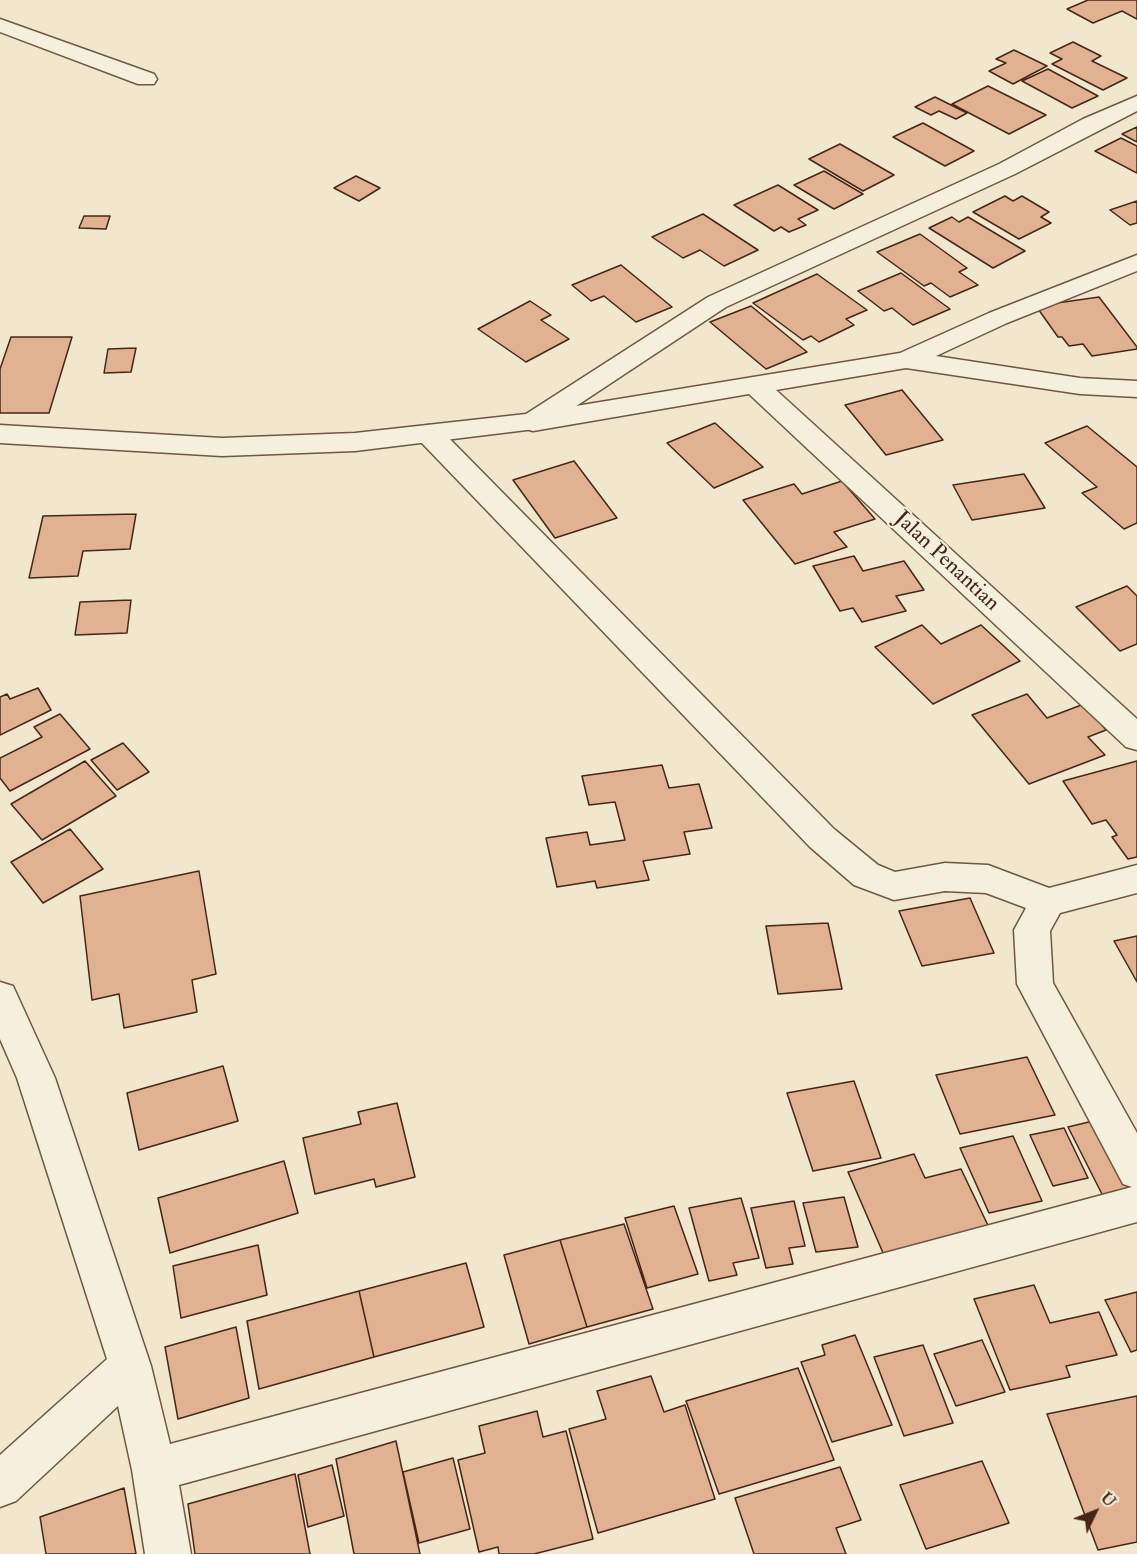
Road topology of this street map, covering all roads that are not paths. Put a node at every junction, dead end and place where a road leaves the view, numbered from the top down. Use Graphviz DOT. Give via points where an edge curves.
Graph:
graph roads {
  1 [pos="0,25"];
  2 [pos="146,79"];
  3 [pos="1134,107"];
  4 [pos="1137,262"];
  5 [pos="906,360"];
  6 [pos="755,385"];
  7 [pos="1137,389"];
  8 [pos="534,422"];
  9 [pos="0,434"];
  10 [pos="429,434"];
  11 [pos="1137,738"];
  12 [pos="1137,879"];
  13 [pos="1048,902"];
  14 [pos="0,997"];
  15 [pos="1137,1171"];
  16 [pos="1137,1204"];
  17 [pos="130,1365"];
  18 [pos="154,1470"];
  19 [pos="0,1485"];
  20 [pos="168,1554"];
  1 -- 2 [label="street"];
  3 -- 8 [label="street" via="717,302"];
  4 -- 5 [label="street"];
  5 -- 6 [label="street"];
  5 -- 7 [label="street" via="1080,386"];
  6 -- 8 [label="street"];
  6 -- 11 [label="street, Jalan Penantian"];
  8 -- 10 [label="street"];
  9 -- 10 [label="street" via="222,447 355,442"];
  10 -- 13 [label="street" via="822,838 866,875 894,886 945,877 988,879"];
  12 -- 13 [label="street"];
  13 -- 15 [label="street" via="1032,930 1035,984"];
  14 -- 17 [label="street" via="36,1077"];
  16 -- 18 [label="street"];
  17 -- 18 [label="street"];
  17 -- 19 [label="street"];
  18 -- 20 [label="street"];
}
